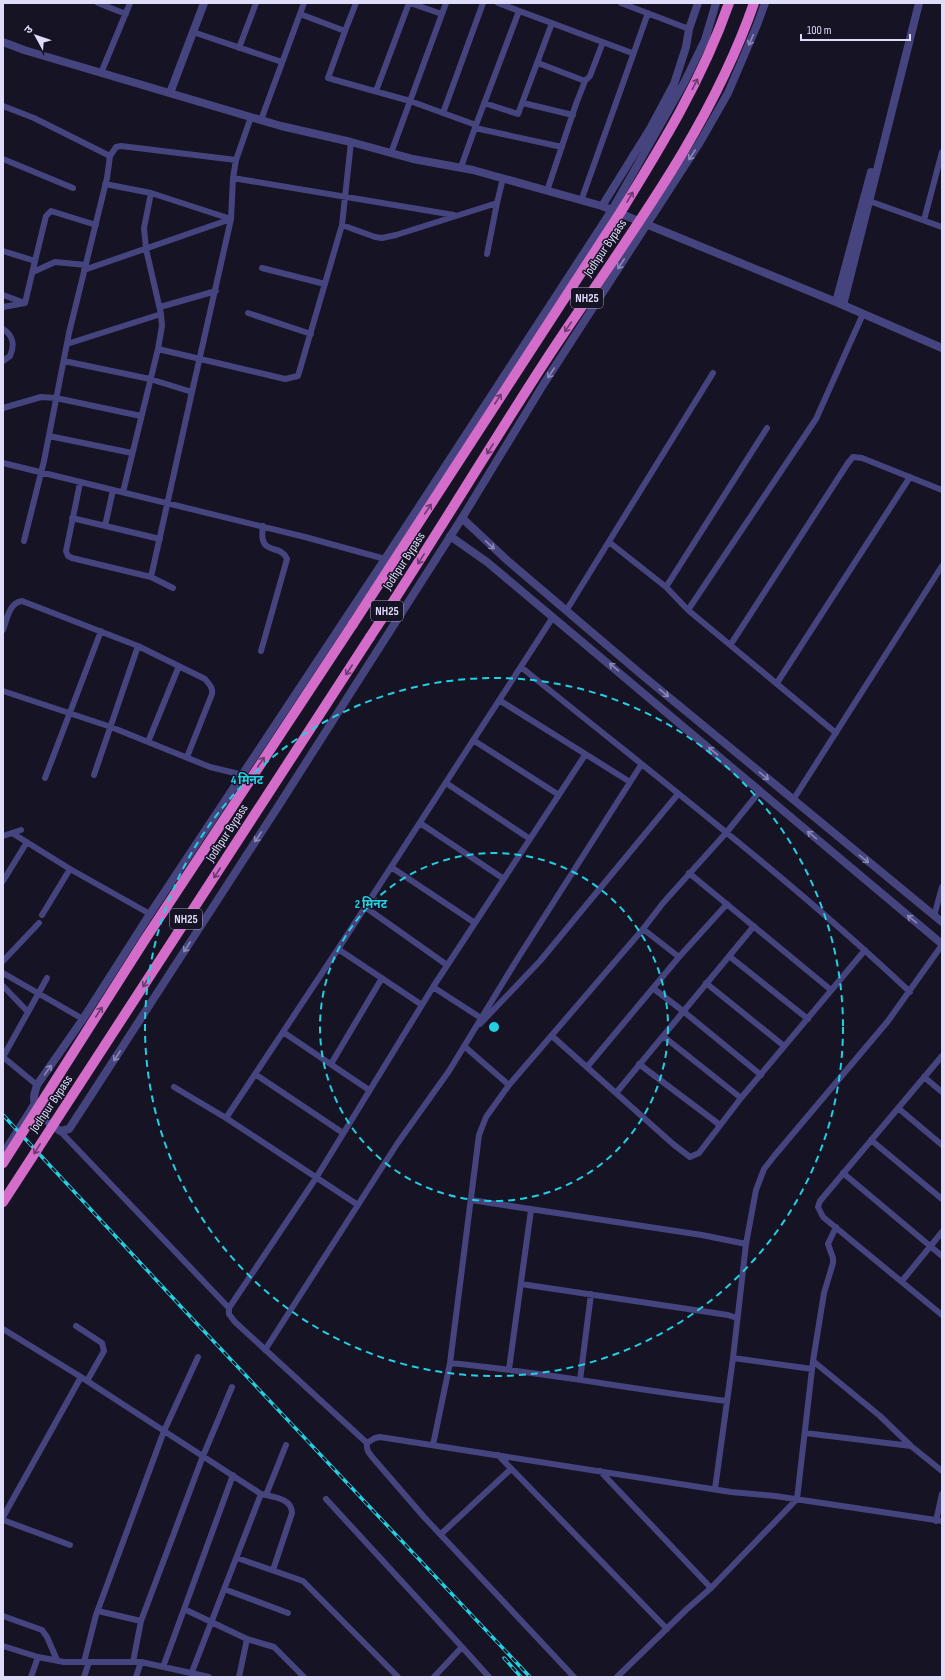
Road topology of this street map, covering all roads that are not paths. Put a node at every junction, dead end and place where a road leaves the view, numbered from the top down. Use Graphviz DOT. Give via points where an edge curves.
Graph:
graph roads {
  1 [pos="98,3"];
  2 [pos="130,3"];
  3 [pos="199,3"];
  4 [pos="204,3"];
  5 [pos="256,3"];
  6 [pos="304,3"];
  7 [pos="356,3"];
  8 [pos="410,3"];
  9 [pos="446,3"];
  10 [pos="483,3"];
  11 [pos="498,3"];
  12 [pos="621,3"];
  13 [pos="698,3"];
  14 [pos="716,3"];
  15 [pos="729,3"];
  16 [pos="754,3"];
  17 [pos="765,3"];
  18 [pos="914,3"];
  19 [pos="919,3"];
  20 [pos="519,11"];
  21 [pos="648,13"];
  22 [pos="126,14"];
  23 [pos="300,14"];
  24 [pos="442,14"];
  25 [pos="552,23"];
  26 [pos="689,29"];
  27 [pos="345,31"];
  28 [pos="193,32"];
  29 [pos="3,42"];
  30 [pos="603,42"];
  31 [pos="3,46"];
  32 [pos="239,48"];
  33 [pos="24,50"];
  34 [pos="632,53"];
  35 [pos="282,62"];
  36 [pos="538,63"];
  37 [pos="101,73"];
  38 [pos="585,81"];
  39 [pos="376,91"];
  40 [pos="168,92"];
  41 [pos="410,101"];
  42 [pos="484,103"];
  43 [pos="523,103"];
  44 [pos="3,106"];
  45 [pos="442,113"];
  46 [pos="573,115"];
  47 [pos="251,117"];
  48 [pos="261,120"];
  49 [pos="476,126"];
  50 [pos="351,142"];
  51 [pos="562,147"];
  52 [pos="942,152"];
  53 [pos="391,154"];
  54 [pos="110,156"];
  55 [pos="3,159"];
  56 [pos="236,160"];
  57 [pos="461,167"];
  58 [pos="233,178"];
  59 [pos="503,178"];
  60 [pos="105,184"];
  61 [pos="73,188"];
  62 [pos="547,191"];
  63 [pos="151,194"];
  64 [pos="345,196"];
  65 [pos="869,200"];
  66 [pos="581,201"];
  67 [pos="497,203"];
  68 [pos="602,206"];
  69 [pos="616,212"];
  70 [pos="454,215"];
  71 [pos="231,219"];
  72 [pos="924,220"];
  73 [pos="643,222"];
  74 [pos="96,225"];
  75 [pos="342,225"];
  76 [pos="942,227"];
  77 [pos="146,249"];
  78 [pos="3,251"];
  79 [pos="487,254"];
  80 [pos="35,261"];
  81 [pos="85,268"];
  82 [pos="262,268"];
  83 [pos="34,272"];
  84 [pos="325,284"];
  85 [pos="216,291"];
  86 [pos="3,295"];
  87 [pos="26,303"];
  88 [pos="839,303"];
  89 [pos="3,307"];
  90 [pos="160,307"];
  91 [pos="248,313"];
  92 [pos="161,314"];
  93 [pos="863,314"];
  94 [pos="3,329"];
  95 [pos="311,334"];
  96 [pos="67,344"];
  97 [pos="942,348"];
  98 [pos="158,349"];
  99 [pos="201,359"];
  100 [pos="3,361"];
  101 [pos="64,361"];
  102 [pos="713,374"];
  103 [pos="150,378"];
  104 [pos="192,392"];
  105 [pos="56,398"];
  106 [pos="3,408"];
  107 [pos="141,416"];
  108 [pos="767,428"];
  109 [pos="49,436"];
  110 [pos="132,452"];
  111 [pos="3,463"];
  112 [pos="41,473"];
  113 [pos="910,477"];
  114 [pos="80,483"];
  115 [pos="113,490"];
  116 [pos="942,490"];
  117 [pos="122,492"];
  118 [pos="168,503"];
  119 [pos="72,518"];
  120 [pos="462,518"];
  121 [pos="105,526"];
  122 [pos="263,526"];
  123 [pos="450,536"];
  124 [pos="160,539"];
  125 [pos="24,541"];
  126 [pos="609,542"];
  127 [pos="386,559"];
  128 [pos="942,566"];
  129 [pos="151,577"];
  130 [pos="666,587"];
  131 [pos="173,588"];
  132 [pos="688,610"];
  133 [pos="566,611"];
  134 [pos="553,617"];
  135 [pos="3,630"];
  136 [pos="101,631"];
  137 [pos="731,644"];
  138 [pos="138,646"];
  139 [pos="261,651"];
  140 [pos="179,666"];
  141 [pos="521,667"];
  142 [pos="777,683"];
  143 [pos="3,691"];
  144 [pos="499,700"];
  145 [pos="70,713"];
  146 [pos="111,727"];
  147 [pos="836,733"];
  148 [pos="473,740"];
  149 [pos="148,742"];
  150 [pos="585,755"];
  151 [pos="187,757"];
  152 [pos="641,765"];
  153 [pos="94,775"];
  154 [pos="243,775"];
  155 [pos="45,778"];
  156 [pos="630,782"];
  157 [pos="446,783"];
  158 [pos="760,791"];
  159 [pos="678,794"];
  160 [pos="559,795"];
  161 [pos="793,800"];
  162 [pos="420,823"];
  163 [pos="21,830"];
  164 [pos="12,833"];
  165 [pos="726,833"];
  166 [pos="3,836"];
  167 [pos="530,839"];
  168 [pos="27,842"];
  169 [pos="392,866"];
  170 [pos="70,869"];
  171 [pos="689,873"];
  172 [pos="504,879"];
  173 [pos="3,881"];
  174 [pos="942,887"];
  175 [pos="727,904"];
  176 [pos="365,907"];
  177 [pos="150,914"];
  178 [pos="42,915"];
  179 [pos="934,916"];
  180 [pos="942,922"];
  181 [pos="39,923"];
  182 [pos="475,923"];
  183 [pos="754,926"];
  184 [pos="643,929"];
  185 [pos="942,944"];
  186 [pos="338,949"];
  187 [pos="865,950"];
  188 [pos="729,956"];
  189 [pos="679,957"];
  190 [pos="3,961"];
  191 [pos="447,965"];
  192 [pos="3,973"];
  193 [pos="47,978"];
  194 [pos="382,978"];
  195 [pos="706,983"];
  196 [pos="3,986"];
  197 [pos="433,987"];
  198 [pos="654,989"];
  199 [pos="831,990"];
  200 [pos="910,992"];
  201 [pos="38,994"];
  202 [pos="422,1005"];
  203 [pos="683,1011"];
  204 [pos="28,1012"];
  205 [pos="481,1018"];
  206 [pos="83,1019"];
  207 [pos="808,1019"];
  208 [pos="284,1032"];
  209 [pos="472,1032"];
  210 [pos="552,1036"];
  211 [pos="663,1036"];
  212 [pos="464,1046"];
  213 [pos="784,1046"];
  214 [pos="942,1056"];
  215 [pos="3,1057"];
  216 [pos="331,1064"];
  217 [pos="639,1064"];
  218 [pos="587,1067"];
  219 [pos="255,1074"];
  220 [pos="761,1075"];
  221 [pos="924,1077"];
  222 [pos="37,1085"];
  223 [pos="509,1085"];
  224 [pos="174,1086"];
  225 [pos="369,1090"];
  226 [pos="942,1092"];
  227 [pos="616,1093"];
  228 [pos="741,1098"];
  229 [pos="34,1103"];
  230 [pos="898,1108"];
  231 [pos="226,1118"];
  232 [pos="720,1125"];
  233 [pos="60,1131"];
  234 [pos="343,1133"];
  235 [pos="871,1140"];
  236 [pos="942,1145"];
  237 [pos="3,1152"];
  238 [pos="3,1163"];
  239 [pos="843,1173"];
  240 [pos="316,1178"];
  241 [pos="942,1198"];
  242 [pos="471,1200"];
  243 [pos="3,1202"];
  244 [pos="358,1205"];
  245 [pos="531,1210"];
  246 [pos="836,1227"];
  247 [pos="942,1232"];
  248 [pos="746,1244"];
  249 [pos="930,1246"];
  250 [pos="942,1256"];
  251 [pos="902,1281"];
  252 [pos="521,1284"];
  253 [pos="591,1294"];
  254 [pos="229,1308"];
  255 [pos="942,1315"];
  256 [pos="737,1318"];
  257 [pos="76,1326"];
  258 [pos="3,1329"];
  259 [pos="265,1350"];
  260 [pos="198,1357"];
  261 [pos="733,1358"];
  262 [pos="813,1361"];
  263 [pos="450,1363"];
  264 [pos="509,1369"];
  265 [pos="812,1369"];
  266 [pos="81,1377"];
  267 [pos="580,1380"];
  268 [pos="87,1381"];
  269 [pos="232,1387"];
  270 [pos="727,1401"];
  271 [pos="164,1431"];
  272 [pos="805,1433"];
  273 [pos="367,1443"];
  274 [pos="286,1445"];
  275 [pos="433,1445"];
  276 [pos="911,1446"];
  277 [pos="203,1456"];
  278 [pos="498,1456"];
  279 [pos="511,1468"];
  280 [pos="600,1471"];
  281 [pos="942,1471"];
  282 [pos="233,1475"];
  283 [pos="715,1489"];
  284 [pos="264,1494"];
  285 [pos="942,1494"];
  286 [pos="326,1499"];
  287 [pos="797,1499"];
  288 [pos="3,1519"];
  289 [pos="939,1521"];
  290 [pos="440,1534"];
  291 [pos="70,1545"];
  292 [pos="237,1558"];
  293 [pos="273,1570"];
  294 [pos="711,1588"];
  295 [pos="224,1590"];
  296 [pos="184,1609"];
  297 [pos="98,1611"];
  298 [pos="288,1613"];
  299 [pos="3,1616"];
  300 [pos="141,1621"];
  301 [pos="212,1622"];
  302 [pos="667,1629"];
  303 [pos="247,1639"];
  304 [pos="3,1646"];
  305 [pos="462,1647"];
  306 [pos="38,1657"];
  307 [pos="57,1660"];
  308 [pos="86,1662"];
  309 [pos="133,1662"];
  310 [pos="141,1662"];
  311 [pos="163,1666"];
  312 [pos="190,1675"];
  313 [pos="31,1677"];
  314 [pos="84,1677"];
  315 [pos="136,1677"];
  316 [pos="209,1677"];
  317 [pos="239,1677"];
  318 [pos="304,1677"];
  319 [pos="398,1677"];
  320 [pos="434,1677"];
  321 [pos="489,1677"];
  322 [pos="574,1677"];
  323 [pos="617,1677"];
  1 -- 22 [label="street"];
  2 -- 22 [label="street"];
  3 -- 40 [label="street"];
  4 -- 28 [label="street"];
  5 -- 32 [label="street"];
  6 -- 23 [label="street"];
  7 -- 27 [label="street"];
  8 -- 24 [label="street"];
  8 -- 39 [label="street"];
  9 -- 24 [label="street"];
  10 -- 45 [label="street"];
  11 -- 20 [label="street"];
  12 -- 21 [label="street"];
  13 -- 26 [label="street"];
  14 -- 69 [label="street" via="705,40 684,84"];
  69 -- 15 [label="highway, one-way" via="656,155 693,88 713,46"];
  16 -- 73 [label="highway, Jodhpur Bypass / NH25" via="745,28 698,128"];
  17 -- 73 [label="street, one-way" via="728,93 700,142"];
  18 -- 88 [label="street"];
  19 -- 65 [label="street"];
  20 -- 25 [label="street"];
  20 -- 42 [label="street"];
  21 -- 26 [label="street"];
  21 -- 34 [label="street"];
  22 -- 37 [label="street"];
  23 -- 27 [label="street"];
  23 -- 35 [label="street"];
  24 -- 41 [label="street"];
  25 -- 30 [label="street"];
  25 -- 36 [label="street"];
  26 -- 68 [label="street" via="674,84 651,127"];
  27 -- 39 [label="street" via="328,78"];
  28 -- 32 [label="street"];
  28 -- 40 [label="street"];
  29 -- 33 [label="street"];
  30 -- 34 [label="street"];
  30 -- 38 [label="street" via="590,76"];
  31 -- 33 [label="street"];
  32 -- 35 [label="street"];
  33 -- 37 [label="street"];
  34 -- 66 [label="street"];
  35 -- 48 [label="street"];
  36 -- 38 [label="street"];
  36 -- 43 [label="street"];
  37 -- 40 [label="street"];
  38 -- 46 [label="street"];
  39 -- 41 [label="street"];
  40 -- 47 [label="street"];
  41 -- 45 [label="street"];
  41 -- 53 [label="street"];
  42 -- 43 [label="street" via="518,114"];
  42 -- 49 [label="street"];
  43 -- 46 [label="street"];
  44 -- 54 [label="street" via="34,118"];
  45 -- 49 [label="street"];
  46 -- 51 [label="street"];
  47 -- 48 [label="street"];
  47 -- 56 [label="street"];
  48 -- 50 [label="street"];
  49 -- 51 [label="street"];
  49 -- 57 [label="street"];
  50 -- 53 [label="street"];
  50 -- 64 [label="street"];
  51 -- 62 [label="street"];
  52 -- 72 [label="street"];
  53 -- 57 [label="street"];
  54 -- 56 [label="street" via="116,147 121,146"];
  54 -- 60 [label="street"];
  55 -- 61 [label="street"];
  56 -- 58 [label="street"];
  57 -- 59 [label="street"];
  58 -- 64 [label="street"];
  58 -- 71 [label="street"];
  59 -- 62 [label="street"];
  59 -- 67 [label="street"];
  60 -- 63 [label="street"];
  60 -- 74 [label="street"];
  62 -- 66 [label="street"];
  63 -- 71 [label="street"];
  63 -- 77 [label="street" via="144,228"];
  64 -- 70 [label="street"];
  64 -- 75 [label="street"];
  65 -- 72 [label="street"];
  65 -- 88 [label="street"];
  66 -- 68 [label="street"];
  67 -- 70 [label="street"];
  67 -- 79 [label="street"];
  68 -- 69 [label="street"];
  69 -- 73 [label="street"];
  69 -- 127 [label="street"];
  238 -- 69 [label="highway, one-way, bridge" via="144,941 353,624"];
  70 -- 75 [label="street" via="442,221 382,238"];
  71 -- 77 [label="street"];
  71 -- 85 [label="street"];
  72 -- 76 [label="street"];
  73 -- 88 [label="street"];
  73 -- 120 [label="street, one-way"];
  73 -- 243 [label="highway, Jodhpur Bypass / NH25, one-way, bridge" via="548,358"];
  74 -- 80 [label="street" via="51,210 46,216"];
  74 -- 81 [label="street"];
  75 -- 84 [label="street"];
  77 -- 81 [label="street"];
  77 -- 90 [label="street"];
  78 -- 80 [label="street"];
  80 -- 83 [label="street"];
  81 -- 83 [label="street" via="55,262"];
  81 -- 96 [label="street"];
  82 -- 84 [label="street"];
  83 -- 87 [label="street"];
  84 -- 95 [label="street"];
  85 -- 90 [label="street"];
  85 -- 99 [label="street"];
  86 -- 87 [label="street"];
  87 -- 89 [label="street"];
  88 -- 93 [label="street"];
  90 -- 92 [label="street"];
  91 -- 95 [label="street"];
  92 -- 96 [label="street"];
  92 -- 98 [label="street" via="162,326"];
  93 -- 97 [label="street"];
  93 -- 132 [label="street" via="816,419"];
  94 -- 100 [label="street" via="11,336 13,344 10,356"];
  95 -- 99 [label="street" via="298,376 295,378 285,379"];
  96 -- 101 [label="street"];
  98 -- 99 [label="street"];
  98 -- 103 [label="street"];
  99 -- 104 [label="street"];
  101 -- 103 [label="street"];
  101 -- 105 [label="street"];
  102 -- 126 [label="street"];
  103 -- 104 [label="street"];
  103 -- 107 [label="street"];
  104 -- 118 [label="street"];
  105 -- 106 [label="street" via="41,397"];
  105 -- 107 [label="street"];
  105 -- 109 [label="street"];
  107 -- 110 [label="street"];
  108 -- 130 [label="street"];
  109 -- 110 [label="street"];
  109 -- 112 [label="street"];
  110 -- 117 [label="street"];
  111 -- 112 [label="street"];
  112 -- 114 [label="street"];
  112 -- 125 [label="street"];
  113 -- 116 [label="street"];
  113 -- 137 [label="street" via="862,458 853,457"];
  113 -- 142 [label="street"];
  114 -- 115 [label="street"];
  114 -- 119 [label="street"];
  115 -- 117 [label="street"];
  115 -- 121 [label="street"];
  117 -- 118 [label="street"];
  118 -- 122 [label="street"];
  118 -- 124 [label="street"];
  119 -- 121 [label="street"];
  119 -- 129 [label="street" via="66,551 68,556"];
  120 -- 123 [label="street"];
  120 -- 133 [label="street, one-way"];
  121 -- 124 [label="street"];
  122 -- 127 [label="street"];
  122 -- 139 [label="street" via="264,544 284,554 287,559"];
  123 -- 134 [label="street" via="487,562"];
  123 -- 233 [label="street, one-way" via="86,1103 68,1129"];
  124 -- 129 [label="street"];
  126 -- 130 [label="street"];
  126 -- 133 [label="street"];
  127 -- 154 [label="street"];
  128 -- 147 [label="street"];
  129 -- 131 [label="street"];
  130 -- 132 [label="street"];
  132 -- 137 [label="street"];
  133 -- 161 [label="street, one-way"];
  134 -- 141 [label="street"];
  158 -- 134 [label="street, one-way"];
  135 -- 136 [label="street" via="13,605 22,601"];
  136 -- 138 [label="street"];
  136 -- 145 [label="street"];
  137 -- 142 [label="street"];
  138 -- 140 [label="street"];
  138 -- 146 [label="street"];
  140 -- 149 [label="street"];
  140 -- 151 [label="street" via="205,679 213,690"];
  141 -- 144 [label="street"];
  141 -- 152 [label="street"];
  142 -- 147 [label="street"];
  143 -- 145 [label="street"];
  144 -- 148 [label="street"];
  144 -- 150 [label="street"];
  145 -- 146 [label="street"];
  145 -- 155 [label="street"];
  146 -- 149 [label="street"];
  146 -- 153 [label="street"];
  147 -- 161 [label="street"];
  148 -- 157 [label="street"];
  148 -- 160 [label="street"];
  149 -- 151 [label="street"];
  150 -- 156 [label="street"];
  150 -- 160 [label="street"];
  151 -- 154 [label="street" via="210,767"];
  152 -- 156 [label="street"];
  152 -- 159 [label="street"];
  154 -- 177 [label="street"];
  156 -- 205 [label="street"];
  157 -- 162 [label="street"];
  157 -- 167 [label="street"];
  158 -- 165 [label="street"];
  185 -- 158 [label="street, one-way"];
  159 -- 165 [label="street"];
  159 -- 209 [label="street" via="540,961"];
  160 -- 167 [label="street"];
  161 -- 179 [label="street, one-way"];
  162 -- 169 [label="street"];
  162 -- 172 [label="street"];
  163 -- 164 [label="street"];
  164 -- 166 [label="street"];
  164 -- 168 [label="street"];
  165 -- 171 [label="street"];
  165 -- 187 [label="street"];
  167 -- 172 [label="street"];
  168 -- 170 [label="street"];
  168 -- 173 [label="street"];
  169 -- 176 [label="street"];
  169 -- 182 [label="street"];
  170 -- 177 [label="street"];
  170 -- 178 [label="street"];
  171 -- 175 [label="street"];
  171 -- 184 [label="street"];
  172 -- 182 [label="street"];
  174 -- 179 [label="street"];
  175 -- 183 [label="street"];
  175 -- 189 [label="street"];
  176 -- 186 [label="street"];
  176 -- 191 [label="street"];
  177 -- 206 [label="street"];
  179 -- 180 [label="street"];
  181 -- 190 [label="street"];
  182 -- 191 [label="street"];
  183 -- 188 [label="street"];
  183 -- 199 [label="street"];
  184 -- 189 [label="street"];
  184 -- 210 [label="street"];
  185 -- 200 [label="street"];
  186 -- 194 [label="street"];
  186 -- 208 [label="street"];
  187 -- 199 [label="street"];
  187 -- 200 [label="street"];
  188 -- 195 [label="street"];
  188 -- 207 [label="street"];
  189 -- 198 [label="street"];
  191 -- 197 [label="street"];
  192 -- 201 [label="street"];
  193 -- 201 [label="street"];
  194 -- 202 [label="street"];
  194 -- 216 [label="street"];
  195 -- 203 [label="street"];
  195 -- 213 [label="street"];
  196 -- 204 [label="street"];
  197 -- 202 [label="street"];
  197 -- 205 [label="street"];
  198 -- 203 [label="street"];
  198 -- 218 [label="street"];
  199 -- 207 [label="street"];
  200 -- 248 [label="street" via="764,1169 756,1190"];
  201 -- 204 [label="street"];
  201 -- 206 [label="street"];
  202 -- 225 [label="street"];
  203 -- 211 [label="street"];
  203 -- 220 [label="street"];
  204 -- 215 [label="street"];
  205 -- 209 [label="street"];
  222 -- 206 [label="street, one-way"];
  207 -- 213 [label="street"];
  208 -- 216 [label="street"];
  208 -- 219 [label="street"];
  209 -- 212 [label="street"];
  210 -- 218 [label="street"];
  210 -- 223 [label="street"];
  211 -- 217 [label="street"];
  211 -- 228 [label="street"];
  212 -- 223 [label="street"];
  212 -- 244 [label="street"];
  213 -- 220 [label="street"];
  214 -- 221 [label="street"];
  215 -- 222 [label="street"];
  216 -- 225 [label="street"];
  217 -- 227 [label="street"];
  217 -- 232 [label="street"];
  218 -- 227 [label="street"];
  219 -- 231 [label="street"];
  219 -- 234 [label="street"];
  220 -- 228 [label="street"];
  221 -- 226 [label="street"];
  221 -- 230 [label="street"];
  222 -- 229 [label="street"];
  223 -- 242 [label="street" via="486,1117 479,1135"];
  224 -- 231 [label="street"];
  225 -- 234 [label="street"];
  227 -- 232 [label="street" via="690,1157 699,1153"];
  228 -- 232 [label="street"];
  229 -- 233 [label="street"];
  229 -- 237 [label="street"];
  230 -- 235 [label="street"];
  230 -- 236 [label="street"];
  231 -- 240 [label="street"];
  233 -- 254 [label="street"];
  234 -- 240 [label="street"];
  235 -- 239 [label="street"];
  235 -- 241 [label="street"];
  239 -- 246 [label="street" via="820,1200 818,1207 823,1216"];
  239 -- 249 [label="street"];
  240 -- 244 [label="street"];
  240 -- 254 [label="street"];
  242 -- 245 [label="street"];
  242 -- 263 [label="street"];
  244 -- 259 [label="street"];
  245 -- 248 [label="street" via="702,1235"];
  245 -- 252 [label="street"];
  246 -- 251 [label="street"];
  246 -- 262 [label="street" via="828,1244 833,1258 824,1293"];
  247 -- 249 [label="street"];
  248 -- 256 [label="street"];
  249 -- 250 [label="street"];
  249 -- 251 [label="street"];
  251 -- 255 [label="street"];
  252 -- 253 [label="street"];
  252 -- 264 [label="street"];
  253 -- 256 [label="street"];
  253 -- 267 [label="street"];
  254 -- 259 [label="street" via="229,1314 235,1322"];
  256 -- 261 [label="street"];
  257 -- 268 [label="street" via="104,1346 104,1351"];
  258 -- 266 [label="street"];
  259 -- 273 [label="street"];
  260 -- 271 [label="street"];
  261 -- 265 [label="street"];
  261 -- 270 [label="street"];
  262 -- 265 [label="street"];
  262 -- 276 [label="street" via="880,1416"];
  263 -- 264 [label="street"];
  263 -- 275 [label="street"];
  264 -- 267 [label="street"];
  265 -- 272 [label="street"];
  266 -- 268 [label="street"];
  266 -- 288 [label="street"];
  267 -- 270 [label="street"];
  268 -- 271 [label="street"];
  269 -- 277 [label="street"];
  270 -- 283 [label="street"];
  271 -- 277 [label="street"];
  271 -- 297 [label="street"];
  272 -- 276 [label="street"];
  272 -- 287 [label="street"];
  273 -- 275 [label="street" via="380,1437"];
  273 -- 290 [label="street" via="368,1452"];
  274 -- 284 [label="street"];
  275 -- 278 [label="street"];
  276 -- 281 [label="street"];
  277 -- 282 [label="street"];
  277 -- 300 [label="street"];
  278 -- 279 [label="street"];
  278 -- 280 [label="street"];
  279 -- 290 [label="street"];
  279 -- 302 [label="street"];
  280 -- 283 [label="street"];
  280 -- 294 [label="street"];
  282 -- 284 [label="street"];
  282 -- 296 [label="street"];
  283 -- 287 [label="street"];
  284 -- 292 [label="street"];
  284 -- 293 [label="street" via="291,1504 292,1508"];
  285 -- 289 [label="street"];
  286 -- 305 [label="street"];
  287 -- 289 [label="street"];
  287 -- 294 [label="street"];
  288 -- 291 [label="street"];
  290 -- 322 [label="street"];
  292 -- 293 [label="street"];
  292 -- 295 [label="street"];
  293 -- 319 [label="street" via="303,1581"];
  294 -- 302 [label="street"];
  295 -- 298 [label="street"];
  295 -- 301 [label="street"];
  296 -- 301 [label="street"];
  296 -- 311 [label="street"];
  297 -- 300 [label="street"];
  297 -- 308 [label="street"];
  299 -- 307 [label="street" via="42,1630"];
  300 -- 309 [label="street"];
  301 -- 303 [label="street"];
  301 -- 312 [label="street"];
  302 -- 323 [label="street"];
  303 -- 317 [label="street"];
  303 -- 318 [label="street" via="274,1647"];
  304 -- 306 [label="street"];
  305 -- 320 [label="street"];
  305 -- 321 [label="street"];
  306 -- 307 [label="street"];
  306 -- 313 [label="street"];
  307 -- 308 [label="street"];
  308 -- 309 [label="street"];
  308 -- 314 [label="street"];
  309 -- 310 [label="street"];
  310 -- 311 [label="street"];
  310 -- 315 [label="street"];
  311 -- 312 [label="street"];
  312 -- 316 [label="street"];
}
